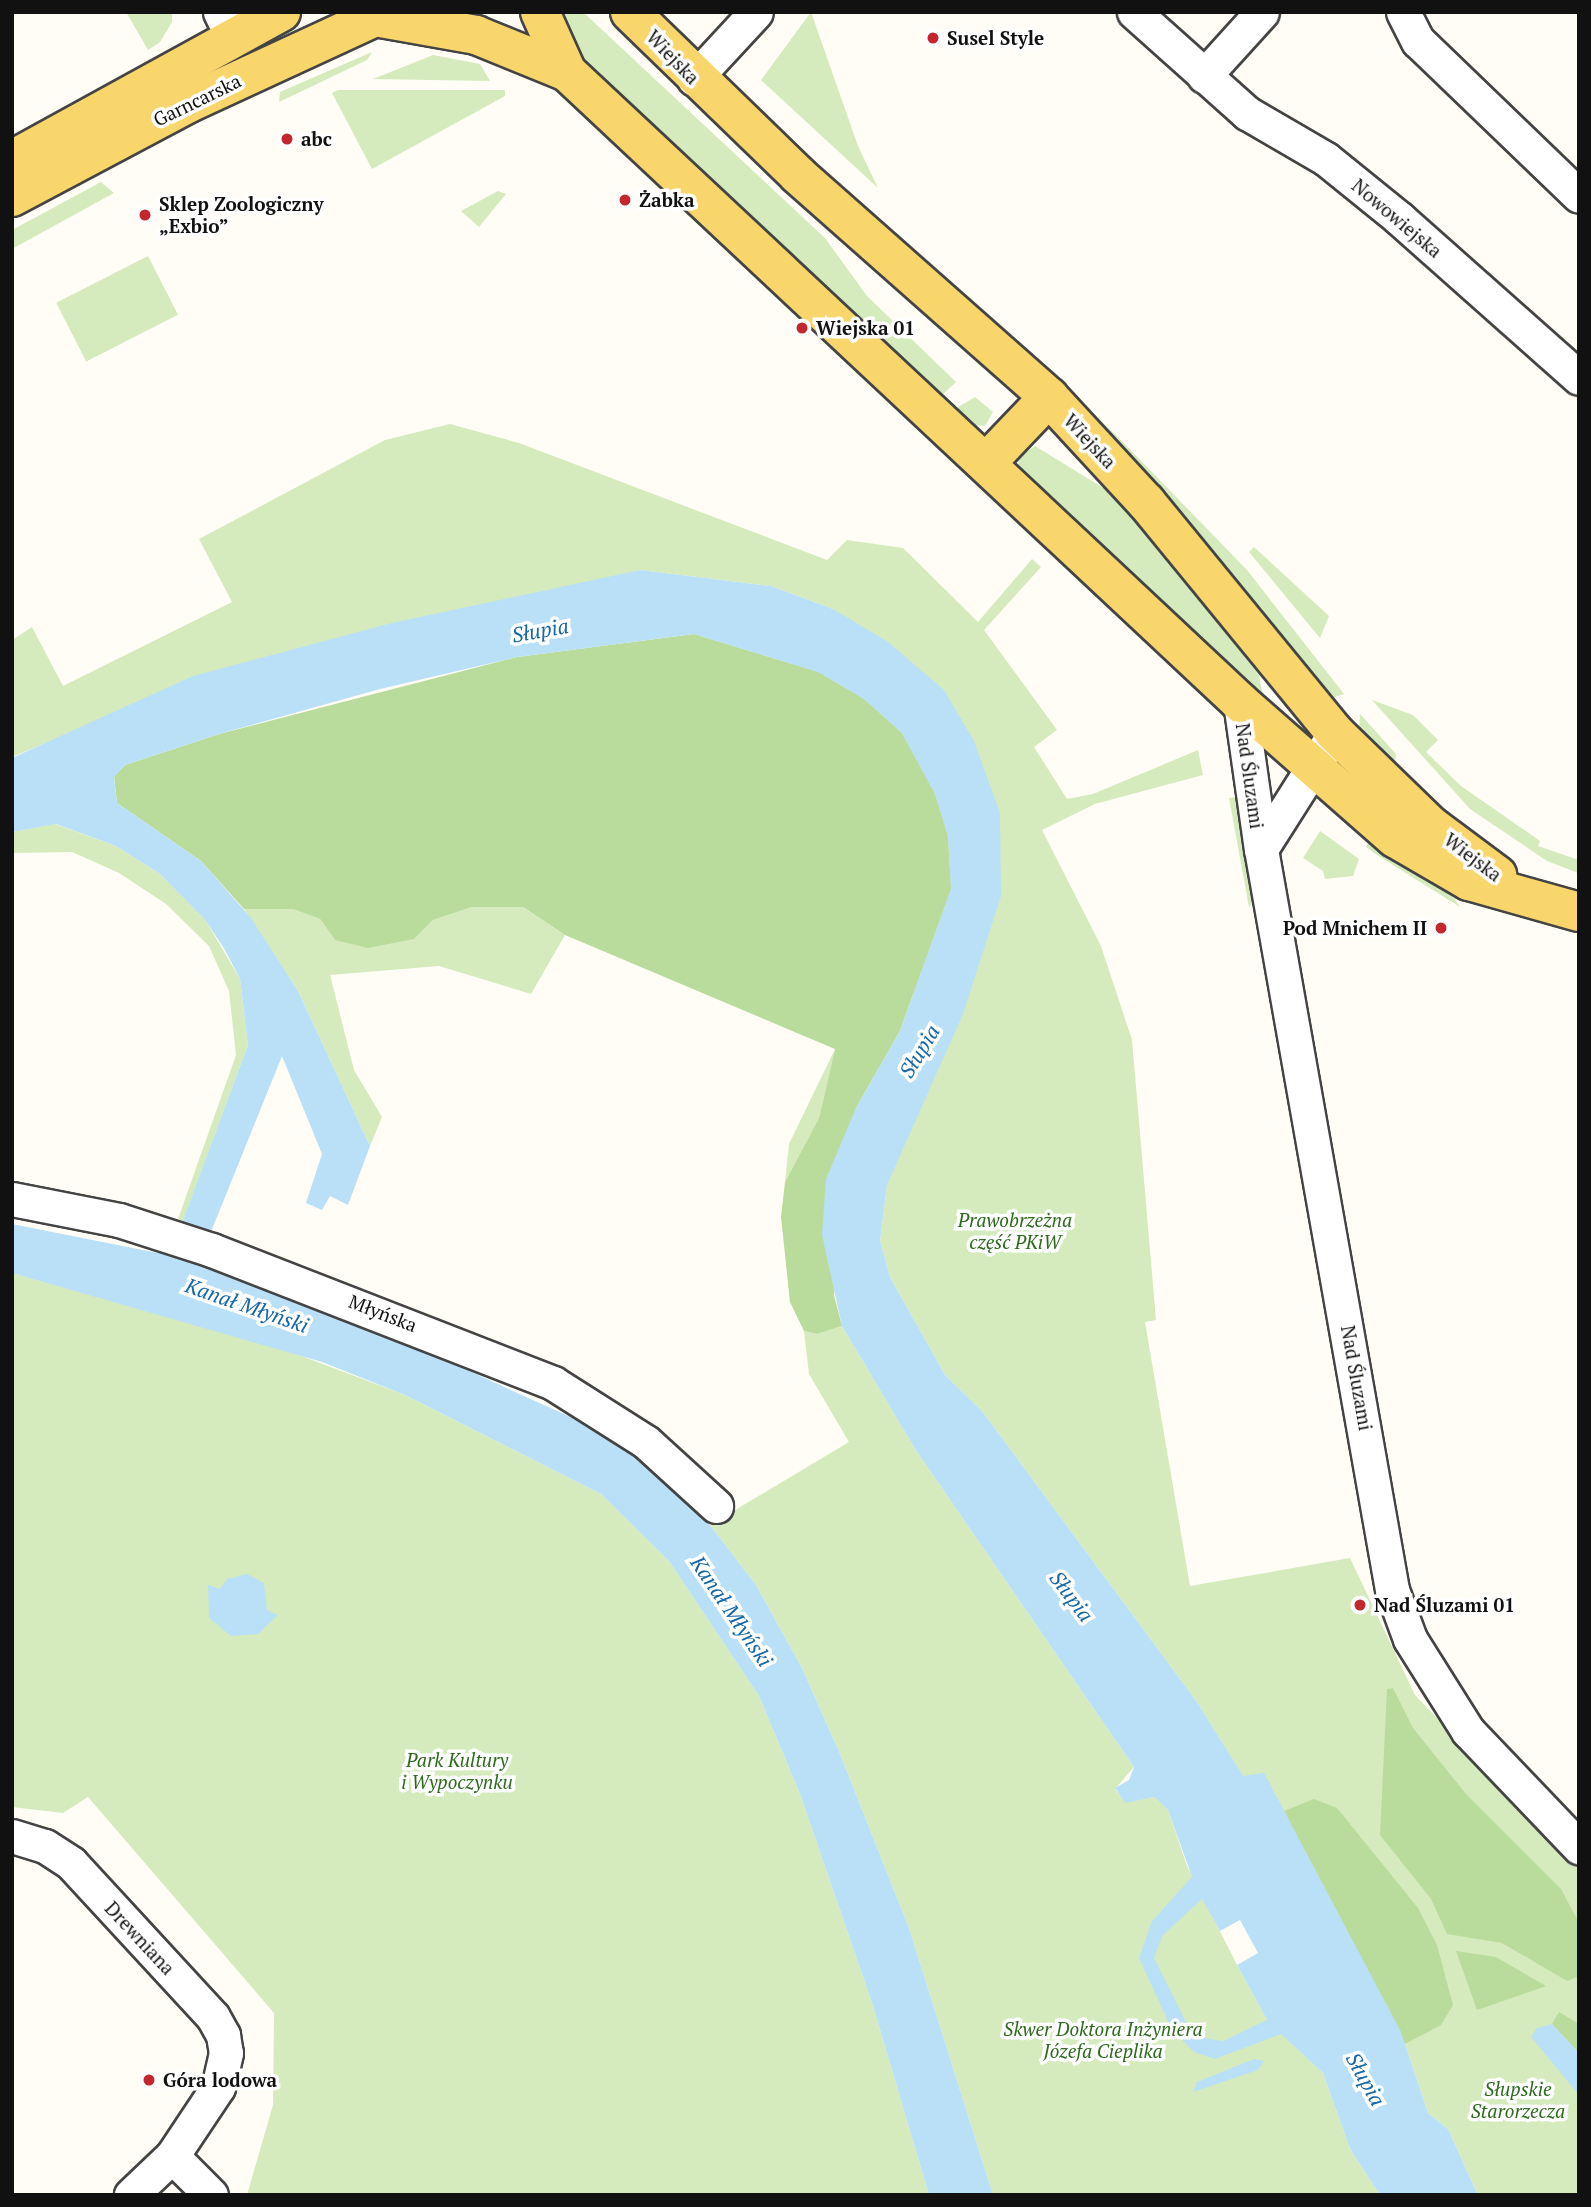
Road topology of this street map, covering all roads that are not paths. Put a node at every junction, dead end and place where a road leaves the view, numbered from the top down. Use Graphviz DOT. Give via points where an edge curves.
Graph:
graph roads {
  1 [pos="282,12"];
  2 [pos="540,12"];
  3 [pos="630,12"];
  4 [pos="756,12"];
  5 [pos="1134,12"];
  6 [pos="1262,12"];
  7 [pos="1405,13"];
  8 [pos="381,15"];
  9 [pos="227,25"];
  10 [pos="567,72"];
  11 [pos="1204,76"];
  12 [pos="694,79"];
  13 [pos="12,160"];
  14 [pos="1579,196"];
  15 [pos="12,197"];
  16 [pos="1579,378"];
  17 [pos="1049,397"];
  18 [pos="986,463"];
  19 [pos="1240,702"];
  20 [pos="1334,732"];
  21 [pos="1315,767"];
  22 [pos="1261,849"];
  23 [pos="1519,891"];
  24 [pos="1579,912"];
  25 [pos="12,1199"];
  26 [pos="716,1506"];
  27 [pos="12,1836"];
  28 [pos="1579,1847"];
  29 [pos="172,2155"];
  30 [pos="131,2195"];
  31 [pos="211,2195"];
  1 -- 9 [label="main road, Garncarska"];
  2 -- 10 [label="main road, Wiejska"];
  3 -- 12 [label="main road, Wiejska"];
  4 -- 12 [label="street"];
  5 -- 11 [label="street, Nowowiejska"];
  6 -- 11 [label="street"];
  7 -- 14 [label="street" via="1418,41"];
  8 -- 10 [label="main road, Wiejska" via="476,35"];
  8 -- 15 [label="main road, Garncarska" via="189,103"];
  9 -- 13 [label="main road, Garncarska"];
  10 -- 18 [label="main road, Wiejska"];
  11 -- 16 [label="street, Nowowiejska" via="1247,113 1326,159"];
  12 -- 17 [label="main road, Wiejska"];
  17 -- 18 [label="main road"];
  17 -- 20 [label="main road, Wiejska" via="1146,502"];
  18 -- 19 [label="main road, Wiejska"];
  19 -- 21 [label="main road, Wiejska"];
  19 -- 22 [label="street, Nad Śluzami"];
  20 -- 21 [label="street, Nad Śluzami"];
  20 -- 23 [label="main road, Wiejska" via="1430,825"];
  21 -- 22 [label="street, Nad Śluzami"];
  21 -- 23 [label="main road, Wiejska" via="1425,858 1480,885"];
  22 -- 28 [label="street, Nad Śluzami" via="1392,1590 1410,1639 1468,1731"];
  23 -- 24 [label="main road"];
  25 -- 26 [label="street, Młyńska" via="119,1220 175,1237 552,1383 646,1442"];
  27 -- 29 [label="street, Drewniana" via="45,1846 71,1863 213,2017 226,2053 223,2072"];
  29 -- 30 [label="street"];
  29 -- 31 [label="street"];
}
